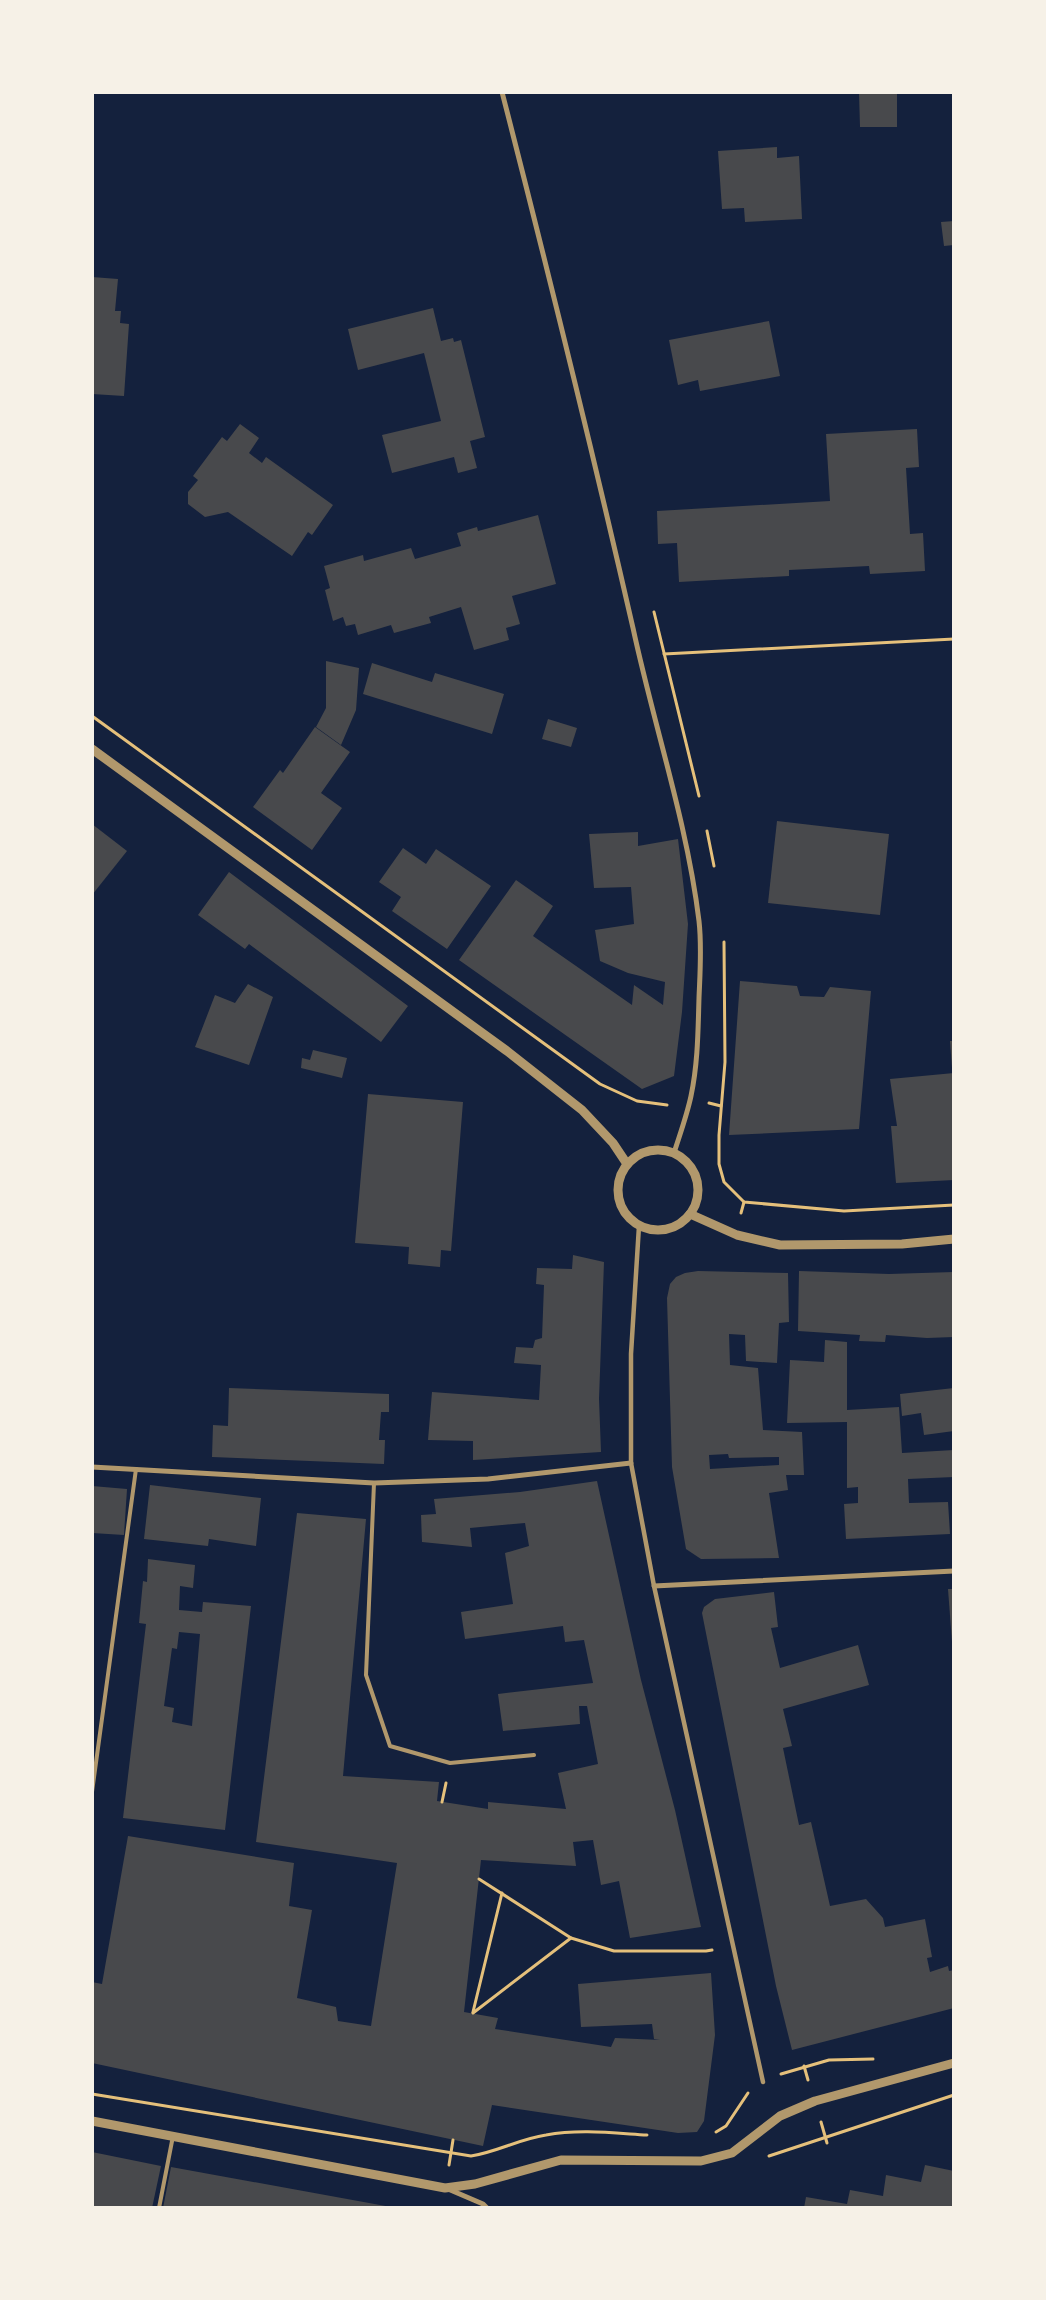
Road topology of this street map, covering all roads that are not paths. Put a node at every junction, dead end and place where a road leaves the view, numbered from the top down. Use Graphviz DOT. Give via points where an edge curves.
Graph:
graph roads {
  1 [pos="502,92"];
  2 [pos="92,749"];
  3 [pos="674,1153"];
  4 [pos="627,1164"];
  5 [pos="690,1214"];
  6 [pos="639,1226"];
  7 [pos="954,1239"];
  8 [pos="631,1463"];
  9 [pos="92,1467"];
  10 [pos="136,1470"];
  11 [pos="374,1483"];
  12 [pos="954,1571"];
  13 [pos="654,1586"];
  14 [pos="534,1755"];
  15 [pos="92,1792"];
  16 [pos="954,2063"];
  17 [pos="763,2082"];
  18 [pos="92,2121"];
  19 [pos="173,2136"];
  20 [pos="445,2188"];
  21 [pos="158,2208"];
  22 [pos="486,2208"];
  1 -- 3 [label="street" via="590,438 638,655 689,859 699,922 699,1015 691,1099"];
  2 -- 4 [label="street" via="507,1051 582,1110 613,1143"];
  3 -- 4 [label="street" via="652,1150"];
  3 -- 5 [label="street" via="691,1166 697,1179 698,1198"];
  4 -- 6 [label="street" via="620,1176 618,1199 627,1217"];
  5 -- 6 [label="street" via="669,1229"];
  5 -- 7 [label="street" via="737,1235 780,1245 902,1244"];
  6 -- 8 [label="street" via="631,1354"];
  8 -- 11 [label="street" via="488,1479"];
  8 -- 13 [label="street"];
  9 -- 10 [label="street"];
  10 -- 11 [label="street"];
  10 -- 15 [label="lane"];
  11 -- 14 [label="lane" via="366,1675 390,1746 450,1763"];
  12 -- 13 [label="street"];
  13 -- 17 [label="street"];
  16 -- 20 [label="street" via="815,2101 780,2116 732,2153 701,2161 561,2160 475,2184"];
  18 -- 19 [label="street"];
  19 -- 20 [label="street"];
  19 -- 21 [label="lane"];
  20 -- 22 [label="street"];
}
